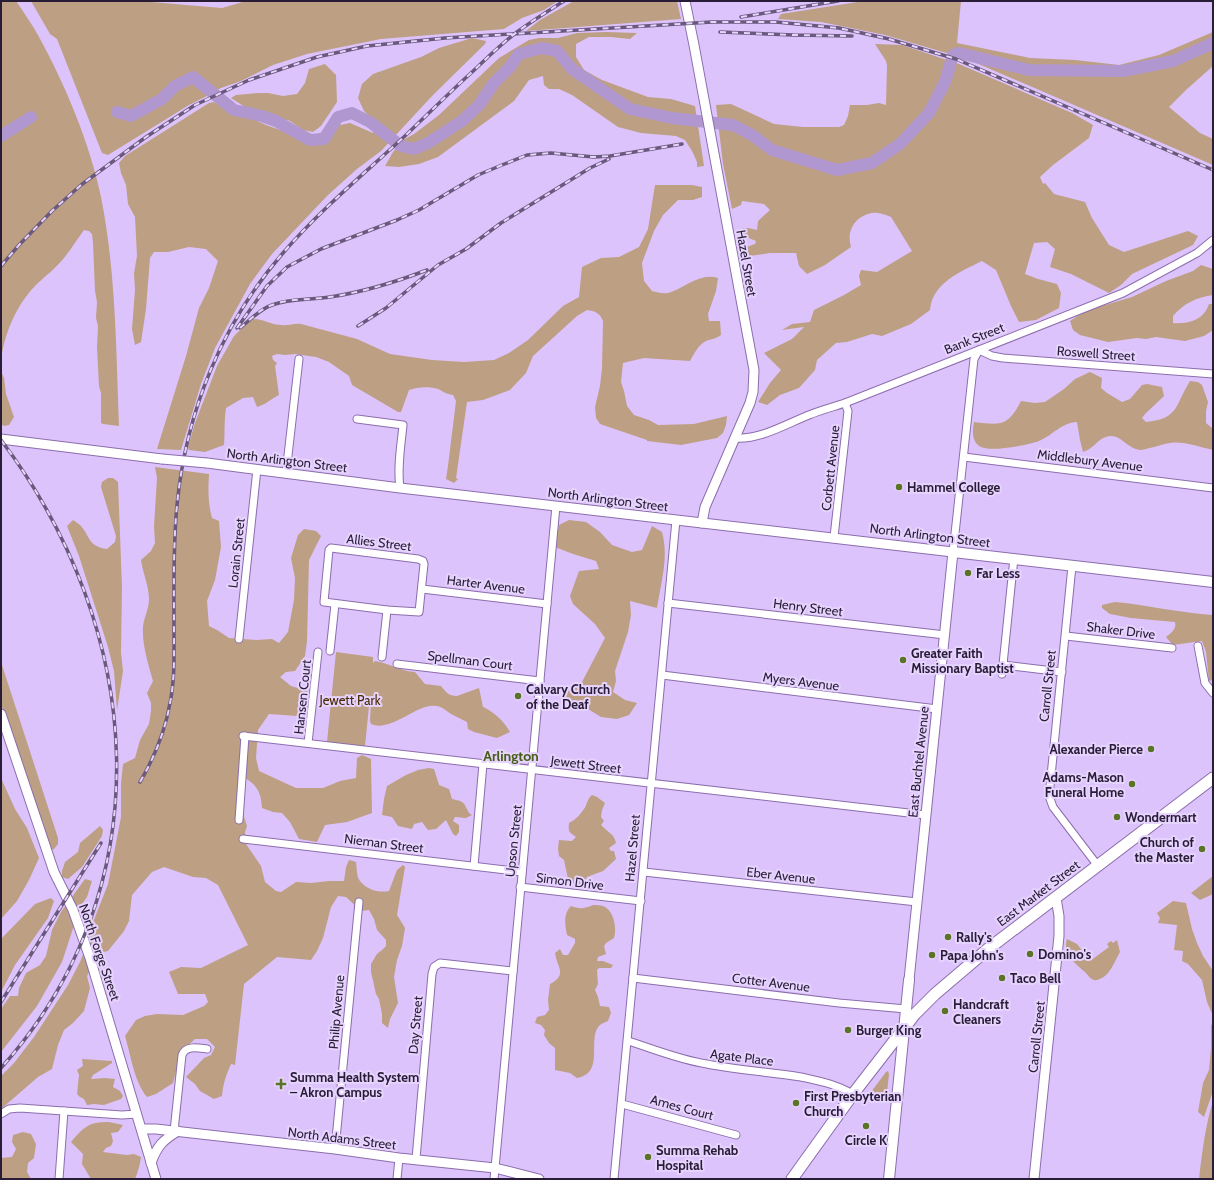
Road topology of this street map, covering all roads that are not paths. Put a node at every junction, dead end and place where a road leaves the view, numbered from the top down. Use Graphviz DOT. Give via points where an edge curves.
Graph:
graph roads {
  1 [pos="685,1"];
  2 [pos="1213,240"];
  3 [pos="979,350"];
  4 [pos="299,359"];
  5 [pos="1213,374"];
  6 [pos="844,403"];
  7 [pos="357,419"];
  8 [pos="736,438"];
  9 [pos="1,439"];
  10 [pos="964,457"];
  11 [pos="257,469"];
  12 [pos="286,473"];
  13 [pos="400,488"];
  14 [pos="1213,488"];
  15 [pos="556,506"];
  16 [pos="676,520"];
  17 [pos="702,522"];
  18 [pos="834,537"];
  19 [pos="953,552"];
  20 [pos="1014,558"];
  21 [pos="1072,566"];
  22 [pos="1213,582"];
  23 [pos="422,589"];
  24 [pos="668,603"];
  25 [pos="335,604"];
  26 [pos="547,604"];
  27 [pos="387,610"];
  28 [pos="945,635"];
  29 [pos="1066,636"];
  30 [pos="239,639"];
  31 [pos="1198,646"];
  32 [pos="1172,648"];
  33 [pos="330,651"];
  34 [pos="318,652"];
  35 [pos="382,657"];
  36 [pos="397,664"];
  37 [pos="1003,665"];
  38 [pos="1062,672"];
  39 [pos="1002,674"];
  40 [pos="662,676"];
  41 [pos="540,681"];
  42 [pos="1213,693"];
  43 [pos="937,710"];
  44 [pos="1,714"];
  45 [pos="308,743"];
  46 [pos="483,764"];
  47 [pos="532,770"];
  48 [pos="1213,778"];
  49 [pos="651,783"];
  50 [pos="926,815"];
  51 [pos="239,820"];
  52 [pos="243,839"];
  53 [pos="474,866"];
  54 [pos="1098,866"];
  55 [pos="522,872"];
  56 [pos="644,872"];
  57 [pos="520,887"];
  58 [pos="1056,898"];
  59 [pos="641,901"];
  60 [pos="359,902"];
  61 [pos="917,902"];
  62 [pos="513,971"];
  63 [pos="633,978"];
  64 [pos="909,980"];
  65 [pos="906,1009"];
  66 [pos="904,1028"];
  67 [pos="628,1041"];
  68 [pos="207,1049"];
  69 [pos="853,1094"];
  70 [pos="622,1104"];
  71 [pos="64,1111"];
  72 [pos="1,1114"];
  73 [pos="137,1114"];
  74 [pos="142,1129"];
  75 [pos="176,1131"];
  76 [pos="736,1135"];
  77 [pos="335,1149"];
  78 [pos="399,1158"];
  79 [pos="416,1159"];
  80 [pos="151,1163"];
  81 [pos="495,1168"];
  82 [pos="60,1179"];
  83 [pos="156,1179"];
  84 [pos="397,1179"];
  85 [pos="494,1179"];
  86 [pos="539,1179"];
  87 [pos="614,1179"];
  88 [pos="792,1179"];
  89 [pos="889,1179"];
  90 [pos="1034,1179"];
  1 -- 8 [label="street, Hazel Street" via="754,368 753,392"];
  2 -- 3 [label="street, Bank Street" via="1197,252 1123,292"];
  3 -- 5 [label="street, Roswell Street" via="988,355 1004,358"];
  3 -- 6 [label="street, Bank Street"];
  3 -- 10 [label="street, East Buchtel Avenue" via="974,359"];
  4 -- 12 [label="street"];
  6 -- 8 [label="street, Bank Street" via="760,434"];
  6 -- 18 [label="street, Corbett Avenue" via="848,411"];
  7 -- 13 [label="street" via="403,425 398,476"];
  8 -- 17 [label="street, Hazel Street" via="705,507"];
  9 -- 11 [label="street, North Arlington Street, bridge"];
  10 -- 14 [label="street, Middlebury Avenue"];
  10 -- 19 [label="street, East Buchtel Avenue"];
  11 -- 12 [label="street, North Arlington Street"];
  11 -- 30 [label="street, Lorain Street"];
  12 -- 13 [label="street, North Arlington Street"];
  13 -- 15 [label="street, North Arlington Street"];
  15 -- 16 [label="street, North Arlington Street"];
  15 -- 26 [label="street, Upson Street"];
  16 -- 17 [label="street, North Arlington Street"];
  16 -- 24 [label="street, Hazel Street"];
  17 -- 18 [label="street, North Arlington Street"];
  18 -- 19 [label="street, North Arlington Street"];
  19 -- 20 [label="main road, North Arlington Street"];
  19 -- 28 [label="street, East Buchtel Avenue"];
  20 -- 21 [label="main road, North Arlington Street"];
  20 -- 37 [label="street"];
  21 -- 22 [label="main road, North Arlington Street"];
  21 -- 29 [label="street, Carroll Street"];
  23 -- 25 [label="street, Allies Street" via="423,561 331,548 324,602"];
  23 -- 26 [label="street, Harter Avenue"];
  23 -- 27 [label="street" via="420,609 417,613"];
  24 -- 28 [label="street, Henry Street"];
  24 -- 40 [label="street, Hazel Street"];
  25 -- 27 [label="street"];
  25 -- 33 [label="street"];
  26 -- 41 [label="street, Upson Street"];
  27 -- 35 [label="street"];
  28 -- 43 [label="street, East Buchtel Avenue"];
  29 -- 32 [label="street, Shaker Drive"];
  29 -- 38 [label="street, Carroll Street"];
  31 -- 42 [label="street" via="1205,683"];
  34 -- 45 [label="street, Hansen Court"];
  36 -- 41 [label="street, Spellman Court"];
  37 -- 38 [label="street"];
  37 -- 39 [label="street"];
  38 -- 54 [label="street, Carroll Street" via="1049,791 1050,802"];
  40 -- 43 [label="street, Myers Avenue"];
  40 -- 49 [label="street, Hazel Street"];
  41 -- 47 [label="street, Upson Street"];
  43 -- 50 [label="street, East Buchtel Avenue"];
  44 -- 73 [label="street, North Forge Street" via="54,872 79,924"];
  45 -- 46 [label="street, Jewett Street"];
  45 -- 51 [label="street, Jewett Street" via="244,736"];
  46 -- 47 [label="street, Jewett Street"];
  46 -- 53 [label="street"];
  47 -- 49 [label="street, Jewett Street"];
  47 -- 55 [label="street, Upson Street"];
  48 -- 54 [label="main road, East Market Street"];
  49 -- 50 [label="street, Jewett Street"];
  49 -- 56 [label="street, Hazel Street"];
  50 -- 61 [label="street, East Buchtel Avenue"];
  52 -- 53 [label="street, Nieman Street"];
  53 -- 55 [label="street, Nieman Street"];
  54 -- 58 [label="main road, East Market Street"];
  55 -- 57 [label="street, Upson Street"];
  56 -- 59 [label="street, Hazel Street"];
  56 -- 61 [label="street, Eber Avenue"];
  57 -- 59 [label="street, Simon Drive"];
  57 -- 62 [label="street, Upson Street"];
  58 -- 66 [label="main road, East Market Street" via="970,963 925,1003"];
  58 -- 90 [label="street, Carroll Street" via="1060,936"];
  59 -- 63 [label="street, Hazel Street"];
  60 -- 77 [label="street, Philip Avenue"];
  61 -- 64 [label="street, East Buchtel Avenue"];
  62 -- 79 [label="street, Day Street" via="440,963 435,965 432,974"];
  62 -- 81 [label="street, Upson Street"];
  63 -- 65 [label="street, Cotter Avenue"];
  63 -- 67 [label="street, Hazel Street"];
  64 -- 65 [label="main road, East Buchtel Avenue"];
  65 -- 66 [label="main road, East Buchtel Avenue"];
  66 -- 69 [label="main road, East Market Street"];
  66 -- 89 [label="main road, East Buchtel Avenue"];
  67 -- 69 [label="street, Agate Place" via="692,1062 802,1078 830,1084"];
  67 -- 70 [label="street, Hazel Street"];
  68 -- 75 [label="street" via="188,1049 183,1052"];
  69 -- 88 [label="main road, East Market Street"];
  70 -- 76 [label="street, Ames Court"];
  70 -- 87 [label="street, Hazel Street"];
  71 -- 72 [label="street" via="15,1108"];
  71 -- 73 [label="street"];
  71 -- 82 [label="street"];
  73 -- 74 [label="street, North Forge Street"];
  74 -- 75 [label="street, North Adams Street"];
  74 -- 80 [label="street, North Forge Street"];
  75 -- 77 [label="street, North Adams Street"];
  75 -- 80 [label="street" via="159,1146"];
  77 -- 78 [label="street, North Adams Street"];
  78 -- 79 [label="street, North Adams Street"];
  78 -- 84 [label="street"];
  79 -- 81 [label="street, North Adams Street"];
  80 -- 83 [label="street, North Forge Street"];
  81 -- 85 [label="street, Upson Street"];
  81 -- 86 [label="street, North Adams Street"];
}
